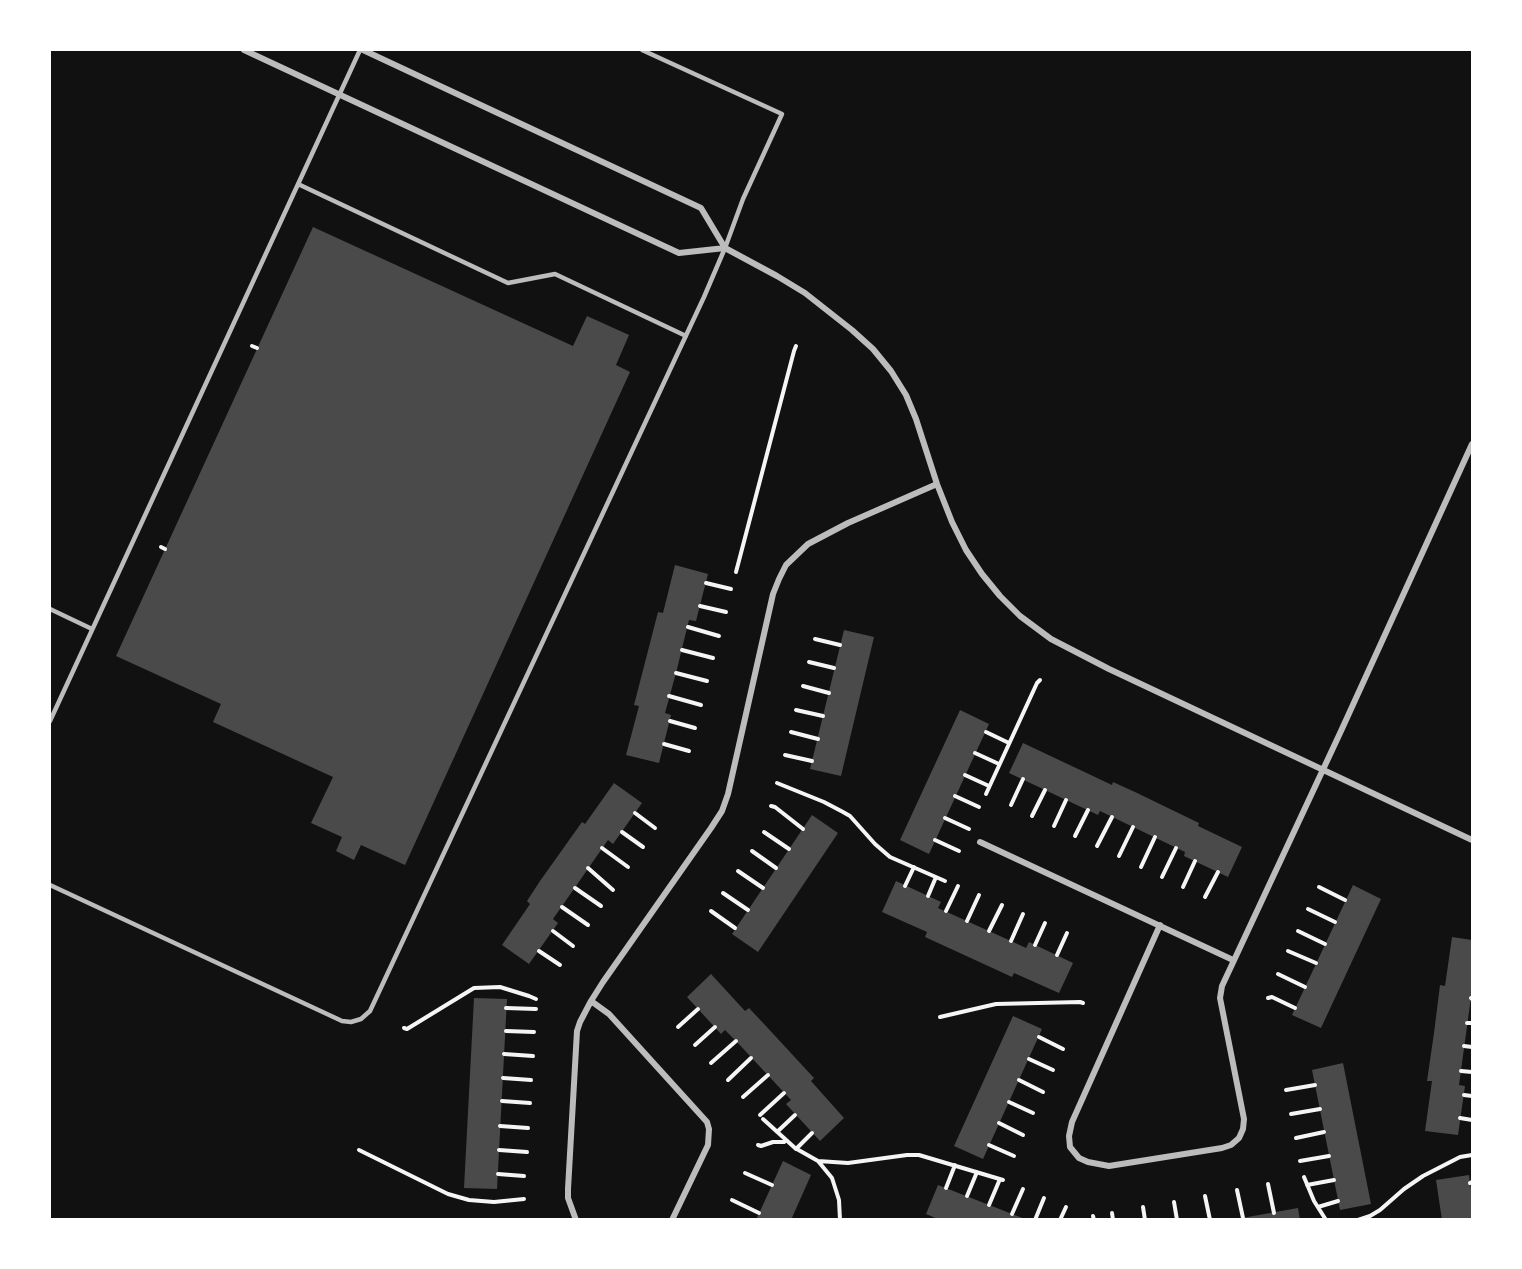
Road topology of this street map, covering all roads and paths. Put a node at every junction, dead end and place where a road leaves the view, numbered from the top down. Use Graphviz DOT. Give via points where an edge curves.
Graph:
graph roads {
  1 [pos="244,50"];
  2 [pos="361,50"];
  3 [pos="642,50"];
  4 [pos="339,93"];
  5 [pos="298,184"];
  6 [pos="725,248"];
  7 [pos="686,336"];
  8 [pos="796,346"];
  9 [pos="1473,444"];
  10 [pos="937,484"];
  11 [pos="736,572"];
  12 [pos="706,583"];
  13 [pos="731,589"];
  14 [pos="700,606"];
  15 [pos="50,609"];
  16 [pos="726,612"];
  17 [pos="688,627"];
  18 [pos="92,629"];
  19 [pos="719,636"];
  20 [pos="815,639"];
  21 [pos="840,645"];
  22 [pos="682,650"];
  23 [pos="713,658"];
  24 [pos="809,662"];
  25 [pos="834,668"];
  26 [pos="676,673"];
  27 [pos="1040,680"];
  28 [pos="707,681"];
  29 [pos="803,686"];
  30 [pos="829,693"];
  31 [pos="669,696"];
  32 [pos="701,705"];
  33 [pos="796,710"];
  34 [pos="823,716"];
  35 [pos="50,721"];
  36 [pos="670,721"];
  37 [pos="695,728"];
  38 [pos="790,732"];
  39 [pos="986,732"];
  40 [pos="818,739"];
  41 [pos="1009,743"];
  42 [pos="664,744"];
  43 [pos="689,751"];
  44 [pos="975,753"];
  45 [pos="785,755"];
  46 [pos="812,761"];
  47 [pos="1000,764"];
  48 [pos="1323,769"];
  49 [pos="965,775"];
  50 [pos="1023,779"];
  51 [pos="777,783"];
  52 [pos="989,786"];
  53 [pos="1045,790"];
  54 [pos="986,794"];
  55 [pos="955,796"];
  56 [pos="1066,800"];
  57 [pos="771,806"];
  58 [pos="1011,806"];
  59 [pos="979,807"];
  60 [pos="1088,810"];
  61 [pos="635,813"];
  62 [pos="1032,816"];
  63 [pos="1112,817"];
  64 [pos="945,818"];
  65 [pos="1054,826"];
  66 [pos="1133,827"];
  67 [pos="656,828"];
  68 [pos="803,829"];
  69 [pos="969,830"];
  70 [pos="622,832"];
  71 [pos="764,832"];
  72 [pos="1075,836"];
  73 [pos="1155,837"];
  74 [pos="935,840"];
  75 [pos="1473,840"];
  76 [pos="980,842"];
  77 [pos="1097,846"];
  78 [pos="643,847"];
  79 [pos="602,848"];
  80 [pos="1176,848"];
  81 [pos="789,849"];
  82 [pos="752,850"];
  83 [pos="959,852"];
  84 [pos="1119,856"];
  85 [pos="1195,861"];
  86 [pos="628,867"];
  87 [pos="914,867"];
  88 [pos="1141,867"];
  89 [pos="588,868"];
  90 [pos="776,868"];
  91 [pos="738,870"];
  92 [pos="1218,872"];
  93 [pos="936,877"];
  94 [pos="1162,877"];
  95 [pos="945,881"];
  96 [pos="50,885"];
  97 [pos="905,886"];
  98 [pos="958,886"];
  99 [pos="1183,886"];
  100 [pos="1319,887"];
  101 [pos="575,888"];
  102 [pos="763,888"];
  103 [pos="613,890"];
  104 [pos="723,893"];
  105 [pos="979,895"];
  106 [pos="928,896"];
  107 [pos="1205,897"];
  108 [pos="1345,900"];
  109 [pos="1002,905"];
  110 [pos="601,906"];
  111 [pos="562,907"];
  112 [pos="1308,909"];
  113 [pos="748,910"];
  114 [pos="711,911"];
  115 [pos="946,911"];
  116 [pos="1023,914"];
  117 [pos="967,921"];
  118 [pos="1335,922"];
  119 [pos="1045,923"];
  120 [pos="588,925"];
  121 [pos="1160,926"];
  122 [pos="735,928"];
  123 [pos="553,931"];
  124 [pos="989,931"];
  125 [pos="1298,931"];
  126 [pos="1067,933"];
  127 [pos="1011,941"];
  128 [pos="1325,944"];
  129 [pos="1035,945"];
  130 [pos="573,946"];
  131 [pos="539,951"];
  132 [pos="1288,951"];
  133 [pos="1057,955"];
  134 [pos="1233,960"];
  135 [pos="1316,963"];
  136 [pos="560,966"];
  137 [pos="1278,974"];
  138 [pos="1305,987"];
  139 [pos="1268,998"];
  140 [pos="536,999"];
  141 [pos="591,1001"];
  142 [pos="1083,1003"];
  143 [pos="507,1008"];
  144 [pos="1295,1008"];
  145 [pos="536,1009"];
  146 [pos="698,1009"];
  147 [pos="940,1017"];
  148 [pos="678,1027"];
  149 [pos="404,1028"];
  150 [pos="714,1028"];
  151 [pos="506,1030"];
  152 [pos="534,1032"];
  153 [pos="1039,1037"];
  154 [pos="736,1041"];
  155 [pos="695,1045"];
  156 [pos="1464,1046"];
  157 [pos="1473,1047"];
  158 [pos="1062,1048"];
  159 [pos="504,1054"];
  160 [pos="533,1056"];
  161 [pos="752,1058"];
  162 [pos="1029,1059"];
  163 [pos="711,1063"];
  164 [pos="1053,1070"];
  165 [pos="1461,1071"];
  166 [pos="1473,1072"];
  167 [pos="768,1075"];
  168 [pos="503,1078"];
  169 [pos="531,1080"];
  170 [pos="728,1080"];
  171 [pos="1019,1080"];
  172 [pos="1315,1085"];
  173 [pos="1286,1090"];
  174 [pos="1043,1092"];
  175 [pos="784,1093"];
  176 [pos="1464,1095"];
  177 [pos="1473,1096"];
  178 [pos="743,1097"];
  179 [pos="502,1101"];
  180 [pos="1009,1102"];
  181 [pos="530,1103"];
  182 [pos="1320,1109"];
  183 [pos="1033,1113"];
  184 [pos="795,1114"];
  185 [pos="1291,1114"];
  186 [pos="1460,1118"];
  187 [pos="1473,1120"];
  188 [pos="999,1123"];
  189 [pos="500,1126"];
  190 [pos="528,1128"];
  191 [pos="777,1132"];
  192 [pos="1324,1132"];
  193 [pos="812,1133"];
  194 [pos="1023,1135"];
  195 [pos="1296,1138"];
  196 [pos="786,1140"];
  197 [pos="758,1145"];
  198 [pos="989,1145"];
  199 [pos="499,1149"];
  200 [pos="796,1149"];
  201 [pos="359,1150"];
  202 [pos="527,1152"];
  203 [pos="1473,1155"];
  204 [pos="1014,1156"];
  205 [pos="1329,1156"];
  206 [pos="818,1161"];
  207 [pos="1300,1161"];
  208 [pos="955,1166"];
  209 [pos="746,1173"];
  210 [pos="977,1173"];
  211 [pos="498,1174"];
  212 [pos="524,1176"];
  213 [pos="1304,1177"];
  214 [pos="1334,1180"];
  215 [pos="1268,1184"];
  216 [pos="772,1185"];
  217 [pos="1307,1185"];
  218 [pos="946,1188"];
  219 [pos="1023,1189"];
  220 [pos="1237,1190"];
  221 [pos="967,1196"];
  222 [pos="1205,1196"];
  223 [pos="524,1198"];
  224 [pos="1044,1198"];
  225 [pos="732,1200"];
  226 [pos="1338,1201"];
  227 [pos="1174,1202"];
  228 [pos="989,1205"];
  229 [pos="1066,1207"];
  230 [pos="1143,1207"];
  231 [pos="1318,1207"];
  232 [pos="759,1213"];
  233 [pos="1112,1213"];
  234 [pos="1274,1213"];
  235 [pos="1012,1214"];
  236 [pos="1243,1218"];
  237 [pos="576,1220"];
  238 [pos="672,1220"];
  239 [pos="840,1220"];
  240 [pos="1035,1220"];
  241 [pos="1060,1220"];
  242 [pos="1113,1220"];
  243 [pos="1145,1220"];
  244 [pos="1177,1220"];
  245 [pos="1210,1220"];
  246 [pos="1326,1220"];
  247 [pos="1358,1220"];
  1 -- 4 [label="street"];
  2 -- 4 [label="lane"];
  2 -- 6 [label="street" via="701,208"];
  3 -- 6 [label="lane" via="782,114"];
  4 -- 5 [label="lane"];
  4 -- 6 [label="street" via="679,253"];
  5 -- 7 [label="lane" via="508,282 555,274"];
  5 -- 18 [label="lane"];
  6 -- 7 [label="lane"];
  6 -- 10 [label="street" via="805,293 873,349 906,395"];
  7 -- 96 [label="lane" via="375,1001 362,1019 342,1021"];
  8 -- 11 [label="path"];
  9 -- 48 [label="street"];
  10 -- 48 [label="street" via="966,550 982,574 1020,616 1051,639"];
  10 -- 141 [label="street" via="828,533 808,544 786,565 773,594 722,811"];
  12 -- 13 [label="path"];
  14 -- 16 [label="path"];
  15 -- 18 [label="lane"];
  17 -- 19 [label="path"];
  18 -- 35 [label="lane"];
  20 -- 21 [label="path"];
  22 -- 23 [label="path"];
  24 -- 25 [label="path"];
  26 -- 28 [label="path"];
  27 -- 41 [label="path"];
  29 -- 30 [label="path"];
  31 -- 32 [label="path"];
  33 -- 34 [label="path"];
  36 -- 37 [label="path"];
  38 -- 40 [label="path"];
  39 -- 41 [label="path"];
  41 -- 47 [label="path"];
  42 -- 43 [label="path"];
  44 -- 47 [label="path"];
  45 -- 46 [label="path"];
  47 -- 52 [label="path"];
  48 -- 75 [label="street"];
  48 -- 134 [label="street"];
  49 -- 52 [label="path"];
  50 -- 58 [label="path"];
  51 -- 87 [label="path" via="850,816 881,850"];
  52 -- 54 [label="path"];
  53 -- 62 [label="path"];
  55 -- 59 [label="path"];
  56 -- 65 [label="path"];
  57 -- 68 [label="path"];
  60 -- 72 [label="path"];
  61 -- 67 [label="path"];
  63 -- 77 [label="path"];
  64 -- 69 [label="path"];
  66 -- 84 [label="path"];
  70 -- 78 [label="path"];
  71 -- 81 [label="path"];
  73 -- 88 [label="path"];
  74 -- 83 [label="path"];
  76 -- 121 [label="street"];
  79 -- 86 [label="path"];
  80 -- 94 [label="path"];
  82 -- 90 [label="path"];
  85 -- 99 [label="path"];
  87 -- 93 [label="path"];
  87 -- 97 [label="path"];
  89 -- 103 [label="path"];
  91 -- 102 [label="path"];
  92 -- 107 [label="path"];
  93 -- 95 [label="path"];
  93 -- 106 [label="path"];
  98 -- 115 [label="path"];
  100 -- 108 [label="path"];
  101 -- 110 [label="path"];
  104 -- 113 [label="path"];
  105 -- 117 [label="path"];
  109 -- 124 [label="path"];
  111 -- 120 [label="path"];
  112 -- 118 [label="path"];
  114 -- 122 [label="path"];
  116 -- 127 [label="path"];
  119 -- 129 [label="path"];
  121 -- 134 [label="street"];
  121 -- 134 [label="street" via="1072,1122 1070,1147 1079,1158 1109,1166 1222,1148 1239,1138 1244,1119 1220,998"];
  123 -- 130 [label="path"];
  125 -- 128 [label="path"];
  126 -- 133 [label="path"];
  131 -- 136 [label="path"];
  132 -- 135 [label="path"];
  137 -- 138 [label="path"];
  139 -- 144 [label="path"];
  140 -- 149 [label="path" via="500,987 474,988"];
  141 -- 237 [label="street" via="577,1031 568,1189"];
  141 -- 238 [label="street" via="609,1014 707,1122 708,1145"];
  142 -- 147 [label="path" via="996,1004"];
  143 -- 145 [label="path"];
  146 -- 148 [label="path"];
  150 -- 155 [label="path"];
  151 -- 152 [label="path"];
  153 -- 158 [label="path"];
  154 -- 163 [label="path"];
  156 -- 157 [label="path"];
  159 -- 160 [label="path"];
  161 -- 170 [label="path"];
  162 -- 164 [label="path"];
  165 -- 166 [label="path"];
  167 -- 178 [label="path"];
  168 -- 169 [label="path"];
  171 -- 174 [label="path"];
  172 -- 173 [label="path"];
  175 -- 191 [label="path" via="762,1117"];
  176 -- 177 [label="path"];
  179 -- 181 [label="path"];
  180 -- 183 [label="path"];
  182 -- 185 [label="path"];
  184 -- 191 [label="path"];
  186 -- 187 [label="path"];
  188 -- 194 [label="path"];
  189 -- 190 [label="path"];
  191 -- 196 [label="path"];
  192 -- 195 [label="path"];
  193 -- 200 [label="path"];
  196 -- 197 [label="path"];
  196 -- 200 [label="path"];
  198 -- 204 [label="path"];
  199 -- 202 [label="path"];
  200 -- 206 [label="path"];
  201 -- 223 [label="path" via="448,1194 494,1202"];
  203 -- 247 [label="path" via="1423,1176 1380,1210"];
  205 -- 207 [label="path"];
  206 -- 208 [label="path" via="848,1163 919,1155"];
  206 -- 239 [label="path" via="832,1178"];
  208 -- 210 [label="path"];
  208 -- 218 [label="path"];
  209 -- 216 [label="path"];
  210 -- 221 [label="path"];
  210 -- 228 [label="path" via="1002,1180"];
  211 -- 212 [label="path"];
  213 -- 217 [label="path"];
  214 -- 217 [label="path"];
  215 -- 234 [label="path"];
  217 -- 231 [label="path"];
  219 -- 235 [label="path"];
  220 -- 236 [label="path"];
  222 -- 245 [label="path"];
  224 -- 240 [label="path"];
  225 -- 232 [label="path"];
  226 -- 231 [label="path"];
  227 -- 244 [label="path"];
  229 -- 241 [label="path"];
  230 -- 243 [label="path"];
  231 -- 246 [label="path"];
  233 -- 242 [label="path"];
}
